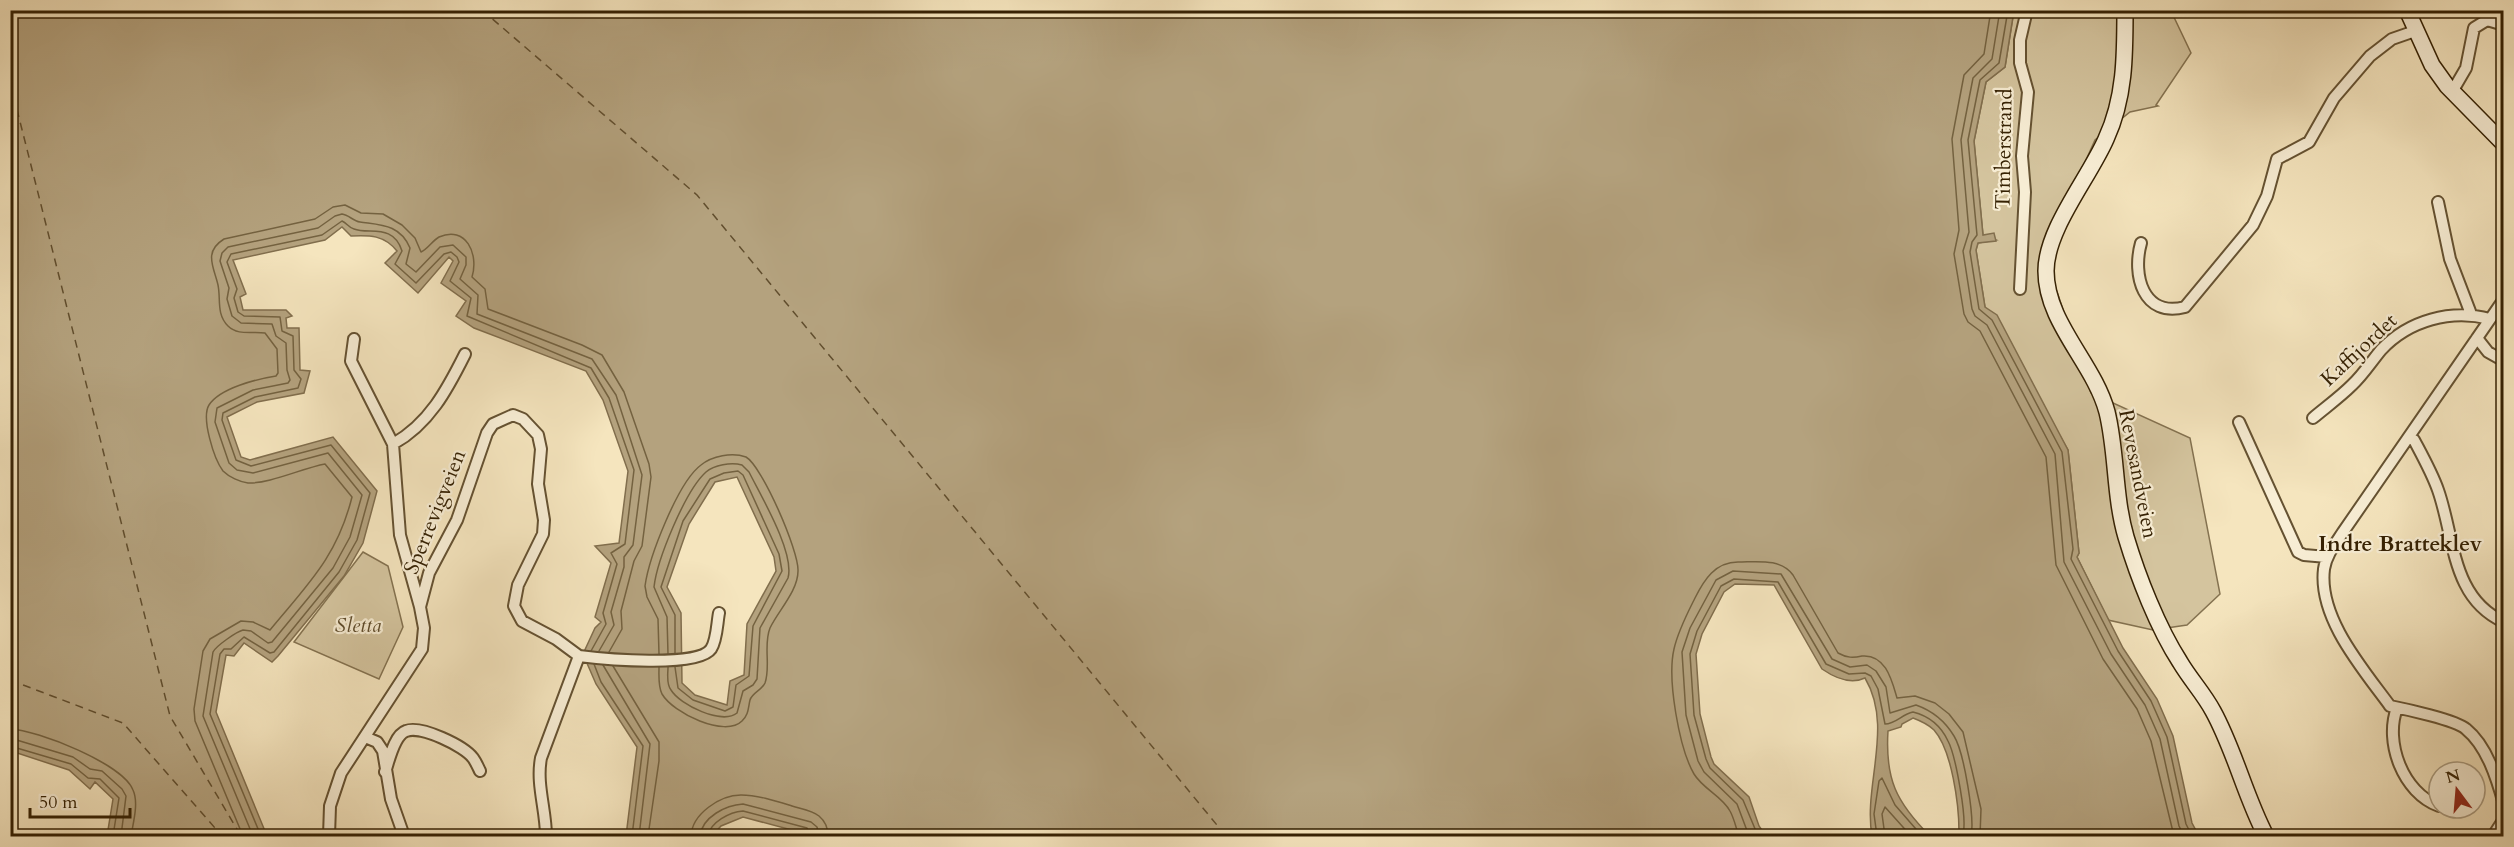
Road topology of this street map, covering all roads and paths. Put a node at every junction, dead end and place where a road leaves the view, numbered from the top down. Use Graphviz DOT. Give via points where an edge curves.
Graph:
graph roads {
  1 [pos="2027,10"];
  2 [pos="2125,10"];
  3 [pos="2407,10"];
  4 [pos="2504,25"];
  5 [pos="2415,31"];
  6 [pos="2452,92"];
  7 [pos="2504,144"];
  8 [pos="2438,202"];
  9 [pos="2141,243"];
  10 [pos="2020,289"];
  11 [pos="2504,299"];
  12 [pos="2471,314"];
  13 [pos="2490,319"];
  14 [pos="2477,338"];
  15 [pos="354,339"];
  16 [pos="465,354"];
  17 [pos="2504,362"];
  18 [pos="2313,418"];
  19 [pos="2239,422"];
  20 [pos="2409,437"];
  21 [pos="393,444"];
  22 [pos="2328,557"];
  23 [pos="420,607"];
  24 [pos="719,613"];
  25 [pos="2504,622"];
  26 [pos="579,656"];
  27 [pos="2397,708"];
  28 [pos="365,737"];
  29 [pos="480,771"];
  30 [pos="385,772"];
  31 [pos="2427,799"];
  32 [pos="2503,799"];
  33 [pos="2504,819"];
  34 [pos="329,837"];
  35 [pos="404,837"];
  36 [pos="546,837"];
  37 [pos="2266,837"];
  38 [pos="2493,837"];
  1 -- 10 [label="street, Timberstrand" via="2020,40 2020,63 2028,92 2022,156 2025,192"];
  2 -- 37 [label="main road, Revesandveien" via="2124,82 2116,115 2056,233 2048,259 2048,286 2057,315 2107,412 2119,507 2137,569 2179,660 2212,709 2227,740"];
  3 -- 5 [label="main road"];
  4 -- 6 [label="street" via="2487,20 2474,28 2466,68"];
  5 -- 6 [label="main road" via="2432,65"];
  5 -- 9 [label="street" via="2392,39 2370,56 2334,98 2309,142 2277,159 2253,225 2185,307 2166,309 2148,298 2138,271"];
  6 -- 7 [label="main road"];
  8 -- 12 [label="street" via="2450,259"];
  11 -- 13 [label="street"];
  12 -- 13 [label="street, Kaffijordet"];
  12 -- 18 [label="street, Kaffijordet" via="2427,320 2408,328"];
  13 -- 14 [label="street"];
  14 -- 17 [label="street" via="2488,352"];
  14 -- 20 [label="street"];
  15 -- 21 [label="street" via="351,361"];
  16 -- 21 [label="street" via="435,407 409,435"];
  19 -- 22 [label="street" via="2298,552"];
  20 -- 22 [label="street"];
  20 -- 25 [label="street" via="2436,483 2456,559 2472,598 2487,615"];
  21 -- 23 [label="street" via="398,524"];
  22 -- 27 [label="street" via="2324,585 2337,629 2390,706"];
  23 -- 26 [label="street, Sperrevigveien" via="429,573 457,520 487,433 494,424 513,415 523,419 538,435 538,484 544,520 543,534 518,585 514,606 522,621"];
  23 -- 28 [label="street, Sperrevigveien" via="422,648"];
  24 -- 26 [label="street" via="713,648 705,656 683,660"];
  26 -- 36 [label="street" via="538,774"];
  27 -- 31 [label="street" via="2393,731 2396,758 2411,783"];
  27 -- 32 [label="street" via="2446,719 2465,728 2489,762"];
  28 -- 30 [label="street" via="377,742 383,752"];
  28 -- 34 [label="street, Sperrevigveien" via="341,773 330,806"];
  29 -- 30 [label="street" via="473,758 458,745 421,730 406,730 399,736"];
  30 -- 35 [label="street"];
  33 -- 38 [label="street"];
}
